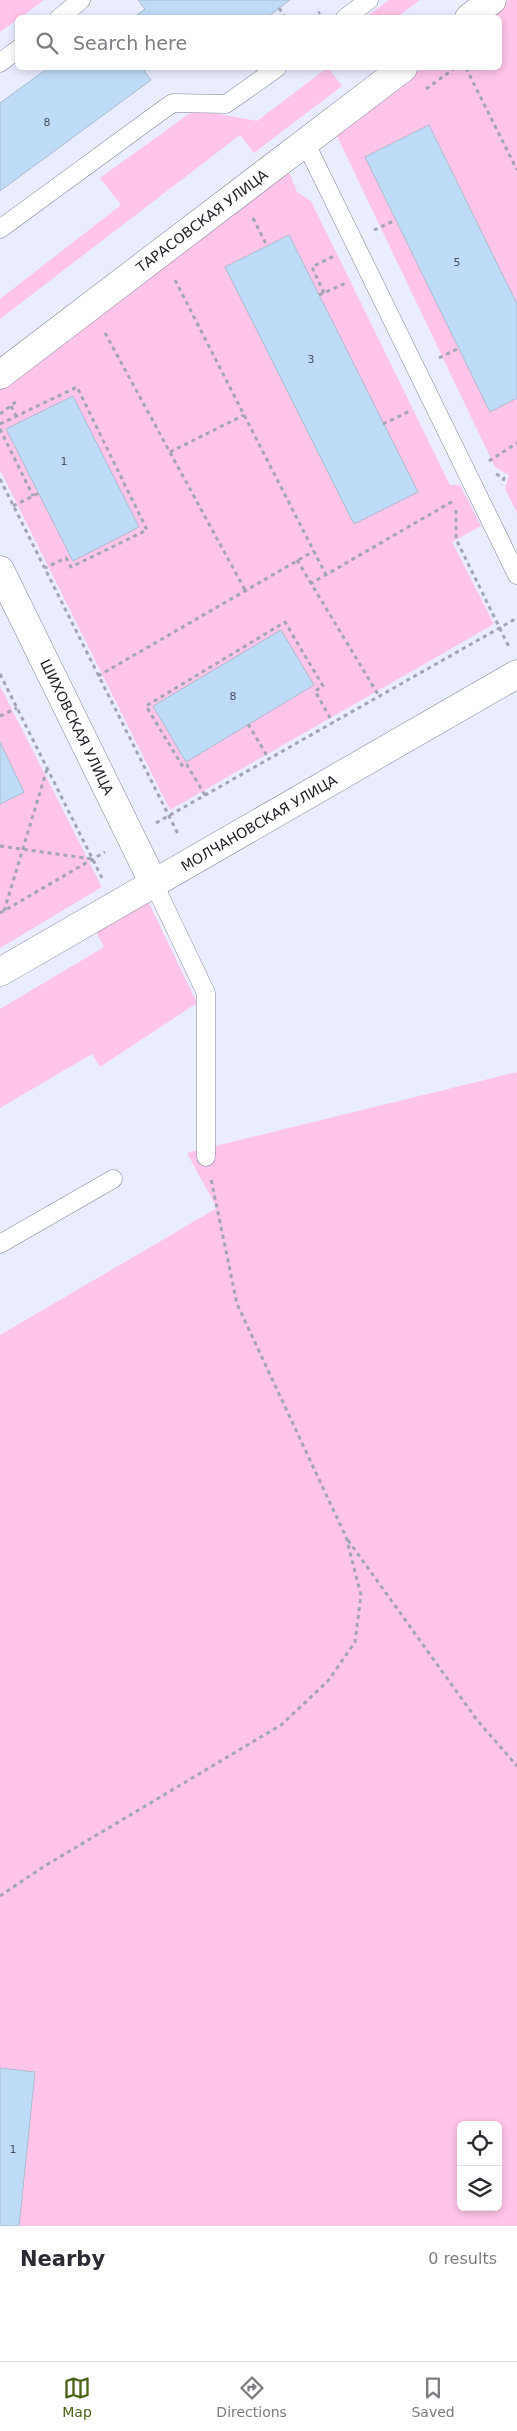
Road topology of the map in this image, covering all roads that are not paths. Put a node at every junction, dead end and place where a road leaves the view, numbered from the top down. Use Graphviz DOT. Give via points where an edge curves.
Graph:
graph roads {
  1 [pos="82,0"];
  2 [pos="369,0"];
  3 [pos="492,0"];
  4 [pos="63,15"];
  5 [pos="349,15"];
  6 [pos="473,15"];
  7 [pos="15,51"];
  8 [pos="0,62"];
  9 [pos="274,70"];
  10 [pos="400,70"];
  11 [pos="306,142"];
  12 [pos="0,229"];
  13 [pos="0,375"];
  14 [pos="0,570"];
  15 [pos="517,575"];
  16 [pos="514,663"];
  17 [pos="154,884"];
  18 [pos="0,972"];
  19 [pos="206,1157"];
  20 [pos="113,1179"];
  21 [pos="0,1244"];
  1 -- 4 [label="lane"];
  2 -- 5 [label="lane"];
  3 -- 6 [label="street"];
  7 -- 8 [label="lane"];
  9 -- 12 [label="lane" via="226,104 173,103"];
  10 -- 11 [label="street, ТАРАСОВСКАЯ УЛИЦА"];
  11 -- 13 [label="street, ТАРАСОВСКАЯ УЛИЦА"];
  11 -- 15 [label="lane"];
  14 -- 17 [label="street, ШИХОВСКАЯ УЛИЦА"];
  16 -- 17 [label="street, МОЛЧАНОВСКАЯ УЛИЦА"];
  17 -- 18 [label="street, МОЛЧАНОВСКАЯ УЛИЦА"];
  17 -- 19 [label="lane" via="206,993"];
  20 -- 21 [label="lane"];
}
